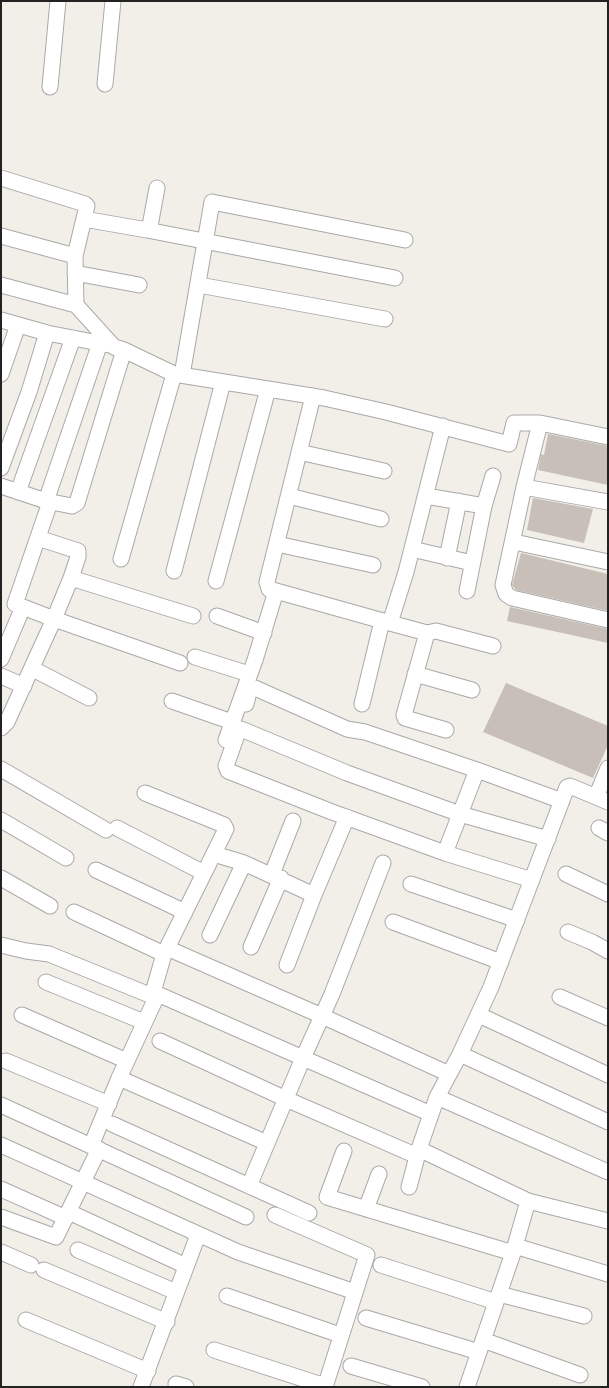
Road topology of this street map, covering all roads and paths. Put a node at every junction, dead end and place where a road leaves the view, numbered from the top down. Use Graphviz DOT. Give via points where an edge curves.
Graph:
graph roads {
  1 [pos="58,1"];
  2 [pos="113,1"];
  3 [pos="106,84"];
  4 [pos="50,87"];
  5 [pos="1,178"];
  6 [pos="157,188"];
  7 [pos="84,219"];
  8 [pos="147,230"];
  9 [pos="1,236"];
  10 [pos="405,240"];
  11 [pos="204,242"];
  12 [pos="76,256"];
  13 [pos="75,273"];
  14 [pos="395,278"];
  15 [pos="1,285"];
  16 [pos="139,285"];
  17 [pos="199,285"];
  18 [pos="76,305"];
  19 [pos="385,319"];
  20 [pos="1,320"];
  21 [pos="18,324"];
  22 [pos="47,333"];
  23 [pos="73,338"];
  24 [pos="113,346"];
  25 [pos="1,374"];
  26 [pos="178,374"];
  27 [pos="223,382"];
  28 [pos="268,389"];
  29 [pos="313,396"];
  30 [pos="540,423"];
  31 [pos="443,426"];
  32 [pos="608,437"];
  33 [pos="299,452"];
  34 [pos="1,468"];
  35 [pos="384,471"];
  36 [pos="493,476"];
  37 [pos="1,486"];
  38 [pos="524,487"];
  39 [pos="18,492"];
  40 [pos="288,496"];
  41 [pos="426,496"];
  42 [pos="459,502"];
  43 [pos="608,502"];
  44 [pos="47,505"];
  45 [pos="484,506"];
  46 [pos="381,519"];
  47 [pos="38,538"];
  48 [pos="514,542"];
  49 [pos="277,544"];
  50 [pos="412,549"];
  51 [pos="447,558"];
  52 [pos="121,559"];
  53 [pos="608,562"];
  54 [pos="472,564"];
  55 [pos="374,565"];
  56 [pos="174,571"];
  57 [pos="71,578"];
  58 [pos="216,581"];
  59 [pos="276,591"];
  60 [pos="467,591"];
  61 [pos="1,599"];
  62 [pos="19,606"];
  63 [pos="193,616"];
  64 [pos="217,616"];
  65 [pos="54,619"];
  66 [pos="608,620"];
  67 [pos="386,622"];
  68 [pos="264,633"];
  69 [pos="427,633"];
  70 [pos="493,646"];
  71 [pos="195,657"];
  72 [pos="1,659"];
  73 [pos="180,663"];
  74 [pos="33,669"];
  75 [pos="249,674"];
  76 [pos="415,674"];
  77 [pos="1,676"];
  78 [pos="24,686"];
  79 [pos="472,690"];
  80 [pos="89,698"];
  81 [pos="172,701"];
  82 [pos="362,704"];
  83 [pos="236,726"];
  84 [pos="1,728"];
  85 [pos="446,730"];
  86 [pos="220,756"];
  87 [pos="608,768"];
  88 [pos="1,769"];
  89 [pos="477,770"];
  90 [pos="146,793"];
  91 [pos="602,799"];
  92 [pos="562,801"];
  93 [pos="460,814"];
  94 [pos="346,817"];
  95 [pos="1,820"];
  96 [pos="292,822"];
  97 [pos="548,839"];
  98 [pos="445,853"];
  99 [pos="214,854"];
  100 [pos="66,858"];
  101 [pos="383,862"];
  102 [pos="244,863"];
  103 [pos="96,870"];
  104 [pos="204,873"];
  105 [pos="566,874"];
  106 [pos="277,876"];
  107 [pos="1,878"];
  108 [pos="532,880"];
  109 [pos="411,884"];
  110 [pos="608,894"];
  111 [pos="314,895"];
  112 [pos="50,906"];
  113 [pos="74,912"];
  114 [pos="185,912"];
  115 [pos="517,920"];
  116 [pos="393,922"];
  117 [pos="568,932"];
  118 [pos="210,935"];
  119 [pos="1,945"];
  120 [pos="250,947"];
  121 [pos="166,951"];
  122 [pos="608,951"];
  123 [pos="501,962"];
  124 [pos="287,965"];
  125 [pos="46,982"];
  126 [pos="152,994"];
  127 [pos="560,997"];
  128 [pos="606,1013"];
  129 [pos="22,1015"];
  130 [pos="479,1015"];
  131 [pos="322,1016"];
  132 [pos="144,1022"];
  133 [pos="160,1041"];
  134 [pos="460,1054"];
  135 [pos="303,1058"];
  136 [pos="6,1061"];
  137 [pos="127,1061"];
  138 [pos="449,1074"];
  139 [pos="608,1075"];
  140 [pos="119,1078"];
  141 [pos="437,1097"];
  142 [pos="286,1099"];
  143 [pos="108,1104"];
  144 [pos="1,1105"];
  145 [pos="431,1114"];
  146 [pos="608,1122"];
  147 [pos="112,1124"];
  148 [pos="267,1143"];
  149 [pos="1,1145"];
  150 [pos="95,1147"];
  151 [pos="344,1151"];
  152 [pos="418,1152"];
  153 [pos="608,1172"];
  154 [pos="379,1174"];
  155 [pos="84,1182"];
  156 [pos="249,1186"];
  157 [pos="409,1187"];
  158 [pos="1,1189"];
  159 [pos="528,1201"];
  160 [pos="366,1209"];
  161 [pos="308,1213"];
  162 [pos="67,1215"];
  163 [pos="275,1215"];
  164 [pos="246,1217"];
  165 [pos="1,1218"];
  166 [pos="608,1221"];
  167 [pos="198,1235"];
  168 [pos="514,1249"];
  169 [pos="78,1250"];
  170 [pos="1,1252"];
  171 [pos="381,1265"];
  172 [pos="186,1266"];
  173 [pos="608,1274"];
  174 [pos="176,1292"];
  175 [pos="355,1292"];
  176 [pos="227,1296"];
  177 [pos="497,1298"];
  178 [pos="584,1316"];
  179 [pos="366,1318"];
  180 [pos="26,1320"];
  181 [pos="167,1322"];
  182 [pos="340,1335"];
  183 [pos="481,1346"];
  184 [pos="214,1350"];
  185 [pos="351,1366"];
  186 [pos="148,1371"];
  187 [pos="580,1375"];
  188 [pos="325,1386"];
  189 [pos="141,1387"];
  190 [pos="422,1387"];
  191 [pos="467,1387"];
  1 -- 4 [label="street"];
  2 -- 3 [label="street"];
  5 -- 7 [label="street" via="86,204"];
  6 -- 8 [label="street"];
  7 -- 8 [label="street"];
  7 -- 12 [label="street"];
  8 -- 11 [label="street"];
  9 -- 12 [label="street"];
  10 -- 11 [label="street" via="215,202 211,204"];
  11 -- 14 [label="street"];
  11 -- 17 [label="street"];
  12 -- 13 [label="street"];
  13 -- 16 [label="street"];
  13 -- 18 [label="street"];
  15 -- 18 [label="street"];
  17 -- 19 [label="street"];
  17 -- 26 [label="street"];
  18 -- 24 [label="street"];
  20 -- 21 [label="street"];
  21 -- 22 [label="street"];
  21 -- 25 [label="street"];
  22 -- 23 [label="street"];
  22 -- 34 [label="street"];
  23 -- 24 [label="street"];
  23 -- 39 [label="street"];
  24 -- 26 [label="street"];
  24 -- 44 [label="street"];
  24 -- 44 [label="street" via="77,503 72,506"];
  26 -- 27 [label="street"];
  26 -- 52 [label="street"];
  27 -- 28 [label="street"];
  27 -- 56 [label="street"];
  28 -- 29 [label="street"];
  28 -- 58 [label="street"];
  29 -- 31 [label="street"];
  29 -- 33 [label="street"];
  30 -- 31 [label="street" via="514,423 509,444"];
  30 -- 32 [label="street"];
  30 -- 38 [label="street"];
  31 -- 41 [label="street"];
  33 -- 35 [label="street"];
  33 -- 40 [label="street"];
  36 -- 45 [label="street"];
  37 -- 39 [label="street"];
  38 -- 43 [label="street"];
  38 -- 48 [label="street"];
  39 -- 44 [label="street"];
  40 -- 46 [label="street"];
  40 -- 49 [label="street"];
  41 -- 42 [label="street"];
  41 -- 50 [label="street"];
  42 -- 45 [label="street"];
  42 -- 51 [label="street"];
  44 -- 47 [label="street"];
  45 -- 54 [label="street"];
  47 -- 57 [label="street" via="78,551"];
  47 -- 62 [label="street"];
  48 -- 53 [label="street"];
  48 -- 66 [label="street" via="503,585 506,594 512,598"];
  49 -- 55 [label="street"];
  49 -- 59 [label="street" via="267,582 269,589"];
  50 -- 51 [label="street"];
  50 -- 67 [label="street"];
  51 -- 54 [label="street"];
  54 -- 60 [label="street"];
  57 -- 63 [label="street"];
  57 -- 65 [label="street"];
  59 -- 67 [label="street"];
  59 -- 68 [label="street"];
  61 -- 62 [label="street"];
  62 -- 65 [label="street"];
  62 -- 72 [label="street"];
  64 -- 68 [label="street"];
  65 -- 73 [label="street"];
  65 -- 74 [label="street"];
  67 -- 69 [label="street"];
  67 -- 82 [label="street"];
  68 -- 75 [label="street"];
  69 -- 70 [label="street" via="436,630"];
  69 -- 76 [label="street"];
  71 -- 75 [label="street"];
  74 -- 78 [label="street"];
  74 -- 80 [label="street"];
  75 -- 83 [label="street"];
  76 -- 79 [label="street"];
  76 -- 85 [label="street" via="405,718"];
  77 -- 78 [label="street"];
  78 -- 84 [label="street" via="7,722"];
  81 -- 83 [label="street"];
  83 -- 86 [label="street"];
  83 -- 89 [label="street" via="249,692 255,688 347,729 365,732"];
  83 -- 93 [label="street" via="347,773"];
  83 -- 94 [label="street" via="226,766 228,770"];
  87 -- 91 [label="street"];
  88 -- 104 [label="street" via="111,829"];
  89 -- 92 [label="street"];
  89 -- 93 [label="street"];
  90 -- 99 [label="street" via="224,824 226,829"];
  91 -- 92 [label="street" via="568,786"];
  92 -- 97 [label="street"];
  93 -- 97 [label="street"];
  93 -- 98 [label="street"];
  94 -- 98 [label="street"];
  94 -- 111 [label="street"];
  95 -- 100 [label="street"];
  96 -- 106 [label="street"];
  97 -- 108 [label="street"];
  98 -- 108 [label="street"];
  99 -- 102 [label="street"];
  99 -- 104 [label="street"];
  101 -- 131 [label="street"];
  102 -- 106 [label="street"];
  102 -- 118 [label="street"];
  103 -- 114 [label="street"];
  104 -- 114 [label="street"];
  105 -- 110 [label="street"];
  106 -- 111 [label="street"];
  106 -- 120 [label="street"];
  107 -- 112 [label="street"];
  108 -- 115 [label="street"];
  109 -- 115 [label="street"];
  111 -- 124 [label="street"];
  113 -- 121 [label="street"];
  114 -- 121 [label="street"];
  115 -- 123 [label="street"];
  116 -- 123 [label="street"];
  117 -- 122 [label="street"];
  119 -- 126 [label="street" via="49,954"];
  121 -- 126 [label="street"];
  121 -- 131 [label="street"];
  123 -- 130 [label="street"];
  125 -- 132 [label="street"];
  126 -- 132 [label="street" via="155,1000"];
  126 -- 135 [label="street"];
  127 -- 128 [label="street"];
  129 -- 137 [label="street"];
  130 -- 134 [label="street"];
  130 -- 139 [label="street"];
  131 -- 135 [label="street"];
  131 -- 138 [label="street"];
  132 -- 137 [label="street"];
  133 -- 142 [label="street"];
  134 -- 138 [label="street"];
  134 -- 146 [label="street"];
  135 -- 142 [label="street"];
  135 -- 145 [label="street"];
  136 -- 143 [label="street"];
  137 -- 140 [label="street"];
  138 -- 141 [label="street"];
  140 -- 143 [label="street"];
  140 -- 148 [label="street"];
  141 -- 145 [label="street"];
  141 -- 153 [label="street"];
  142 -- 148 [label="street"];
  142 -- 152 [label="street"];
  143 -- 150 [label="street"];
  144 -- 150 [label="street"];
  145 -- 152 [label="street"];
  147 -- 156 [label="street"];
  148 -- 156 [label="street"];
  149 -- 155 [label="street"];
  150 -- 155 [label="street"];
  150 -- 164 [label="street"];
  151 -- 160 [label="street" via="327,1197"];
  152 -- 157 [label="street"];
  152 -- 159 [label="street"];
  154 -- 160 [label="street"];
  155 -- 162 [label="street"];
  155 -- 167 [label="street"];
  156 -- 161 [label="street"];
  158 -- 162 [label="street"];
  159 -- 166 [label="street"];
  159 -- 168 [label="street"];
  160 -- 168 [label="street"];
  162 -- 165 [label="street" via="56,1237"];
  162 -- 172 [label="street"];
  163 -- 175 [label="street" via="367,1254 368,1258"];
  167 -- 172 [label="street"];
  167 -- 175 [label="street" via="238,1252"];
  168 -- 173 [label="street"];
  168 -- 177 [label="street"];
  169 -- 174 [label="street"];
  170 -- 181 [label="street"];
  171 -- 177 [label="street"];
  172 -- 174 [label="street"];
  174 -- 181 [label="street"];
  175 -- 182 [label="street"];
  176 -- 182 [label="street"];
  177 -- 178 [label="street"];
  177 -- 183 [label="street"];
  179 -- 183 [label="street"];
  180 -- 186 [label="street"];
  181 -- 186 [label="street"];
  182 -- 188 [label="street"];
  183 -- 187 [label="street"];
  183 -- 191 [label="street"];
  184 -- 188 [label="street"];
  185 -- 190 [label="street"];
  186 -- 189 [label="street"];
}
